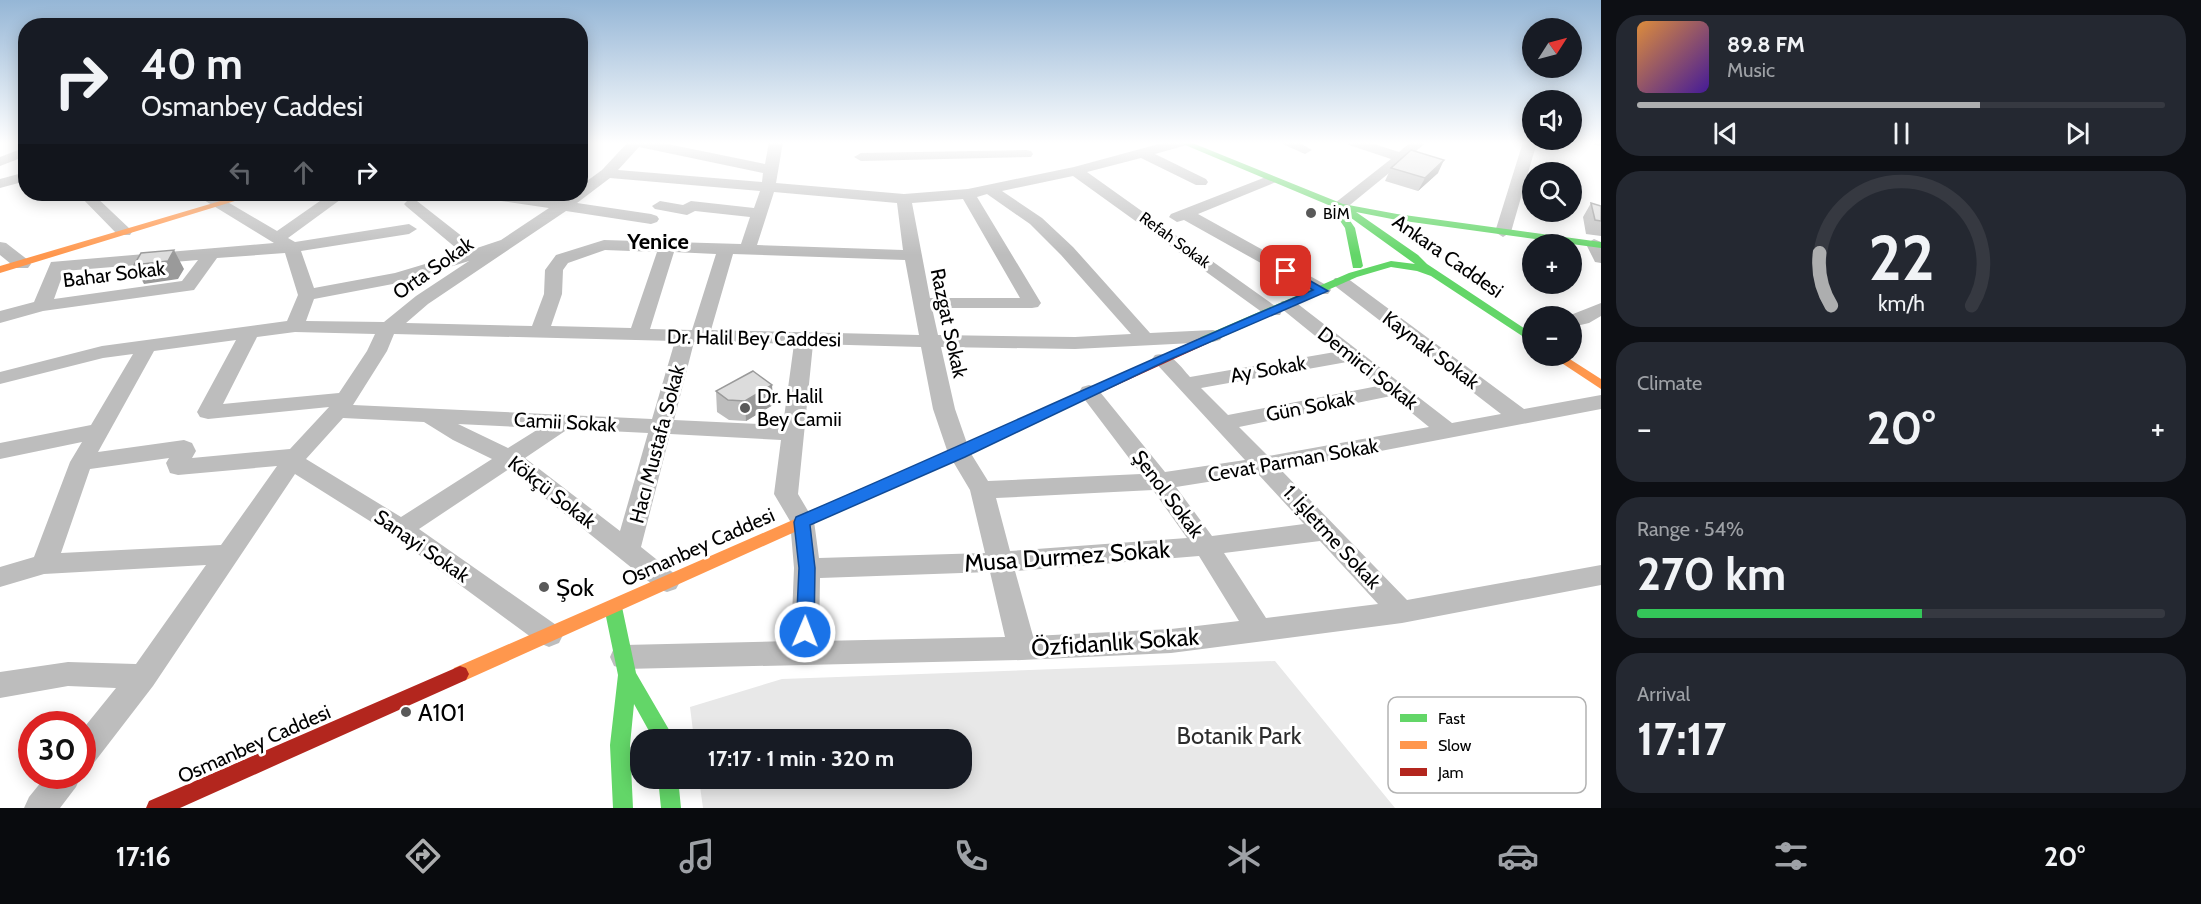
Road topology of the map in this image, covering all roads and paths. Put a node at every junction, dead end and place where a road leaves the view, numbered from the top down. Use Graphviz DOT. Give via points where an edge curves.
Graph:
graph roads {
  1 [pos="679,179"];
  2 [pos="685,180"];
  3 [pos="770,180"];
  4 [pos="1031,180"];
  5 [pos="1089,180"];
  6 [pos="1196,180"];
  7 [pos="1269,180"];
  8 [pos="1273,180"];
  9 [pos="1373,180"];
  10 [pos="1519,180"];
  11 [pos="705,182"];
  12 [pos="1201,182"];
  13 [pos="768,188"];
  14 [pos="989,189"];
  15 [pos="968,194"];
  16 [pos="904,199"];
  17 [pos="92,201"];
  18 [pos="215,201"];
  19 [pos="230,201"];
  20 [pos="329,201"];
  21 [pos="528,201"];
  22 [pos="570,201"];
  23 [pos="220,204"];
  24 [pos="412,204"];
  25 [pos="563,207"];
  26 [pos="1339,208"];
  27 [pos="655,213"];
  28 [pos="760,213"];
  29 [pos="1186,214"];
  30 [pos="1397,217"];
  31 [pos="1156,225"];
  32 [pos="1362,228"];
  33 [pos="409,229"];
  34 [pos="123,232"];
  35 [pos="1503,232"];
  36 [pos="277,238"];
  37 [pos="507,244"];
  38 [pos="0,247"];
  39 [pos="292,247"];
  40 [pos="638,247"];
  41 [pos="668,248"];
  42 [pos="726,249"];
  43 [pos="747,249"];
  44 [pos="1599,249"];
  45 [pos="211,254"];
  46 [pos="474,254"];
  47 [pos="912,255"];
  48 [pos="55,260"];
  49 [pos="22,264"];
  50 [pos="0,270"];
  51 [pos="1350,274"];
  52 [pos="1435,274"];
  53 [pos="1322,291"];
  54 [pos="307,296"];
  55 [pos="922,303"];
  56 [pos="42,306"];
  57 [pos="1280,308"];
  58 [pos="1601,308"];
  59 [pos="0,317"];
  60 [pos="1582,319"];
  61 [pos="295,326"];
  62 [pos="1522,328"];
  63 [pos="386,330"];
  64 [pos="250,331"];
  65 [pos="539,333"];
  66 [pos="638,335"];
  67 [pos="692,336"];
  68 [pos="1213,336"];
  69 [pos="804,339"];
  70 [pos="1145,339"];
  71 [pos="931,341"];
  72 [pos="148,345"];
  73 [pos="1351,355"];
  74 [pos="1162,359"];
  75 [pos="1572,366"];
  76 [pos="0,378"];
  77 [pos="1186,384"];
  78 [pos="1601,385"];
  79 [pos="1395,390"];
  80 [pos="1089,392"];
  81 [pos="1601,402"];
  82 [pos="343,405"];
  83 [pos="429,416"];
  84 [pos="1520,417"];
  85 [pos="564,422"];
  86 [pos="1224,423"];
  87 [pos="663,427"];
  88 [pos="99,431"];
  89 [pos="1448,431"];
  90 [pos="792,433"];
  91 [pos="0,451"];
  92 [pos="960,453"];
  93 [pos="510,458"];
  94 [pos="294,459"];
  95 [pos="81,462"];
  96 [pos="1266,466"];
  97 [pos="1160,481"];
  98 [pos="982,490"];
  99 [pos="802,522"];
  100 [pos="401,530"];
  101 [pos="1326,531"];
  102 [pos="1206,546"];
  103 [pos="627,551"];
  104 [pos="228,554"];
  105 [pos="1002,562"];
  106 [pos="44,564"];
  107 [pos="807,568"];
  108 [pos="1601,575"];
  109 [pos="0,577"];
  110 [pos="667,582"];
  111 [pos="613,607"];
  112 [pos="1402,612"];
  113 [pos="1260,631"];
  114 [pos="549,635"];
  115 [pos="1022,648"];
  116 [pos="805,654"];
  117 [pos="625,666"];
  118 [pos="143,677"];
  119 [pos="0,685"];
  120 [pos="659,729"];
  121 [pos="96,736"];
  122 [pos="55,789"];
  123 [pos="669,789"];
  124 [pos="40,808"];
  125 [pos="156,808"];
  126 [pos="623,808"];
  127 [pos="671,808"];
  1 -- 27 [label="street"];
  2 -- 11 [label="street"];
  3 -- 13 [label="street"];
  4 -- 14 [label="street"];
  5 -- 31 [label="street, Refah Sokak"];
  6 -- 12 [label="street"];
  7 -- 29 [label="street"];
  8 -- 26 [label="street"];
  9 -- 26 [label="street"];
  10 -- 35 [label="street"];
  11 -- 13 [label="street"];
  13 -- 16 [label="street"];
  13 -- 28 [label="street"];
  14 -- 15 [label="street"];
  14 -- 70 [label="street" via="1036,221 1059,243"];
  15 -- 16 [label="street"];
  15 -- 55 [label="street" via="1032,303"];
  16 -- 47 [label="street, Razgat Sokak"];
  17 -- 34 [label="street"];
  18 -- 23 [label="street"];
  19 -- 23 [label="street"];
  20 -- 36 [label="street"];
  21 -- 25 [label="street"];
  22 -- 25 [label="street, Orta Sokak"];
  23 -- 34 [label="street"];
  23 -- 36 [label="street"];
  24 -- 46 [label="street"];
  25 -- 27 [label="street"];
  25 -- 37 [label="street, Orta Sokak"];
  26 -- 30 [label="street"];
  26 -- 32 [label="street, Ankara Caddesi"];
  26 -- 32 [label="street"];
  27 -- 28 [label="street" via="687,210 691,206"];
  27 -- 40 [label="street"];
  28 -- 43 [label="street"];
  29 -- 31 [label="street"];
  29 -- 53 [label="street"];
  30 -- 32 [label="street"];
  30 -- 35 [label="street"];
  31 -- 57 [label="street, Refah Sokak"];
  32 -- 51 [label="street"];
  32 -- 51 [label="street" via="1363,257"];
  32 -- 52 [label="street, Ankara Caddesi"];
  33 -- 39 [label="street"];
  34 -- 48 [label="street"];
  35 -- 44 [label="street"];
  36 -- 39 [label="street"];
  37 -- 46 [label="street"];
  37 -- 63 [label="street, Orta Sokak" via="422,300"];
  38 -- 49 [label="street"];
  39 -- 45 [label="street"];
  39 -- 54 [label="street"];
  40 -- 41 [label="street"];
  40 -- 65 [label="street" via="604,245 562,259 554,270 553,294"];
  41 -- 42 [label="street"];
  41 -- 66 [label="street"];
  42 -- 43 [label="street"];
  42 -- 67 [label="street, Hacı Mustafa Sokak"];
  43 -- 47 [label="street"];
  45 -- 48 [label="street"];
  45 -- 56 [label="street, Bahar Sokak" via="188,286"];
  46 -- 54 [label="street" via="398,279"];
  47 -- 55 [label="street, Razgat Sokak"];
  48 -- 49 [label="street"];
  48 -- 56 [label="street, Bahar Sokak"];
  49 -- 50 [label="street"];
  51 -- 52 [label="street, Osmanbey Caddesi" via="1391,264"];
  51 -- 53 [label="street, Osmanbey Caddesi"];
  51 -- 84 [label="street, Kaynak Sokak"];
  52 -- 62 [label="street, Ankara Caddesi"];
  53 -- 57 [label="street, Osmanbey Caddesi"];
  54 -- 61 [label="street"];
  55 -- 71 [label="street, Razgat Sokak"];
  56 -- 59 [label="street, Bahar Sokak"];
  57 -- 68 [label="street, Osmanbey Caddesi"];
  57 -- 73 [label="street, Demirci Sokak"];
  58 -- 60 [label="street"];
  61 -- 63 [label="street, Dr. Halil Bey Caddesi"];
  61 -- 64 [label="street, Dr. Halil Bey Caddesi"];
  63 -- 65 [label="street, Dr. Halil Bey Caddesi"];
  63 -- 82 [label="street"];
  64 -- 72 [label="street, Dr. Halil Bey Caddesi"];
  64 -- 82 [label="street, Camii Sokak" via="208,412"];
  65 -- 66 [label="street, Dr. Halil Bey Caddesi"];
  66 -- 67 [label="street, Dr. Halil Bey Caddesi"];
  67 -- 69 [label="street, Dr. Halil Bey Caddesi"];
  67 -- 87 [label="street, Hacı Mustafa Sokak"];
  68 -- 70 [label="street, Dr. Halil Bey Caddesi"];
  68 -- 74 [label="street, Osmanbey Caddesi"];
  69 -- 71 [label="street, Dr. Halil Bey Caddesi"];
  69 -- 90 [label="street"];
  70 -- 71 [label="street, Dr. Halil Bey Caddesi" via="1075,343"];
  71 -- 92 [label="street, Razgat Sokak" via="944,409"];
  72 -- 76 [label="street, Dr. Halil Bey Caddesi" via="102,352"];
  72 -- 88 [label="street"];
  73 -- 77 [label="street, Ay Sokak"];
  73 -- 79 [label="street, Demirci Sokak"];
  74 -- 77 [label="street, 1. İşletme Sokak"];
  74 -- 80 [label="street, Osmanbey Caddesi"];
  75 -- 78 [label="street"];
  77 -- 86 [label="street, 1. İşletme Sokak"];
  79 -- 86 [label="street, Gün Sokak"];
  79 -- 89 [label="street, Demirci Sokak"];
  80 -- 92 [label="street, Osmanbey Caddesi"];
  80 -- 97 [label="street, Şenol Sokak"];
  81 -- 84 [label="street, Cevat Parman Sokak"];
  82 -- 83 [label="street, Camii Sokak"];
  82 -- 94 [label="street"];
  83 -- 85 [label="street, Camii Sokak"];
  83 -- 93 [label="street, Kökçü Sokak"];
  84 -- 89 [label="street, Cevat Parman Sokak"];
  85 -- 87 [label="street, Camii Sokak"];
  85 -- 93 [label="street"];
  86 -- 96 [label="street, 1. İşletme Sokak"];
  87 -- 90 [label="street, Camii Sokak"];
  87 -- 103 [label="street, Hacı Mustafa Sokak"];
  88 -- 91 [label="street"];
  88 -- 95 [label="street"];
  89 -- 96 [label="street, Cevat Parman Sokak"];
  90 -- 99 [label="street" via="786,494"];
  92 -- 98 [label="street, Razgat Sokak"];
  92 -- 99 [label="street, Osmanbey Caddesi"];
  93 -- 100 [label="street"];
  93 -- 103 [label="street, Kökçü Sokak"];
  94 -- 95 [label="street" via="178,467 184,448"];
  94 -- 100 [label="street, Sanayi Sokak"];
  94 -- 104 [label="street"];
  95 -- 106 [label="street"];
  96 -- 97 [label="street, Cevat Parman Sokak"];
  96 -- 101 [label="street, 1. İşletme Sokak"];
  97 -- 98 [label="street, Cevat Parman Sokak"];
  97 -- 102 [label="street, Şenol Sokak"];
  98 -- 105 [label="street, Razgat Sokak"];
  99 -- 107 [label="street"];
  99 -- 110 [label="street, Osmanbey Caddesi"];
  100 -- 114 [label="street, Sanayi Sokak"];
  101 -- 102 [label="street, Musa Durmez Sokak"];
  101 -- 112 [label="street, 1. İşletme Sokak"];
  102 -- 105 [label="street, Musa Durmez Sokak"];
  102 -- 113 [label="street, Şenol Sokak"];
  103 -- 110 [label="street, Kökçü Sokak"];
  104 -- 106 [label="street"];
  104 -- 118 [label="street"];
  105 -- 107 [label="street, Musa Durmez Sokak"];
  105 -- 115 [label="street, Razgat Sokak"];
  106 -- 109 [label="street"];
  107 -- 116 [label="street"];
  108 -- 112 [label="street, Özfidanlık Sokak"];
  110 -- 111 [label="street, Osmanbey Caddesi"];
  111 -- 114 [label="street, Osmanbey Caddesi"];
  111 -- 117 [label="street"];
  112 -- 113 [label="street, Özfidanlık Sokak"];
  113 -- 115 [label="street, Özfidanlık Sokak" via="1171,641"];
  114 -- 125 [label="street, Osmanbey Caddesi"];
  115 -- 116 [label="street, Özfidanlık Sokak"];
  116 -- 117 [label="street, Özfidanlık Sokak"];
  117 -- 120 [label="street"];
  117 -- 126 [label="street" via="620,745"];
  118 -- 119 [label="street" via="68,674"];
  118 -- 121 [label="street"];
  122 -- 124 [label="street"];
  123 -- 127 [label="street"];
}
